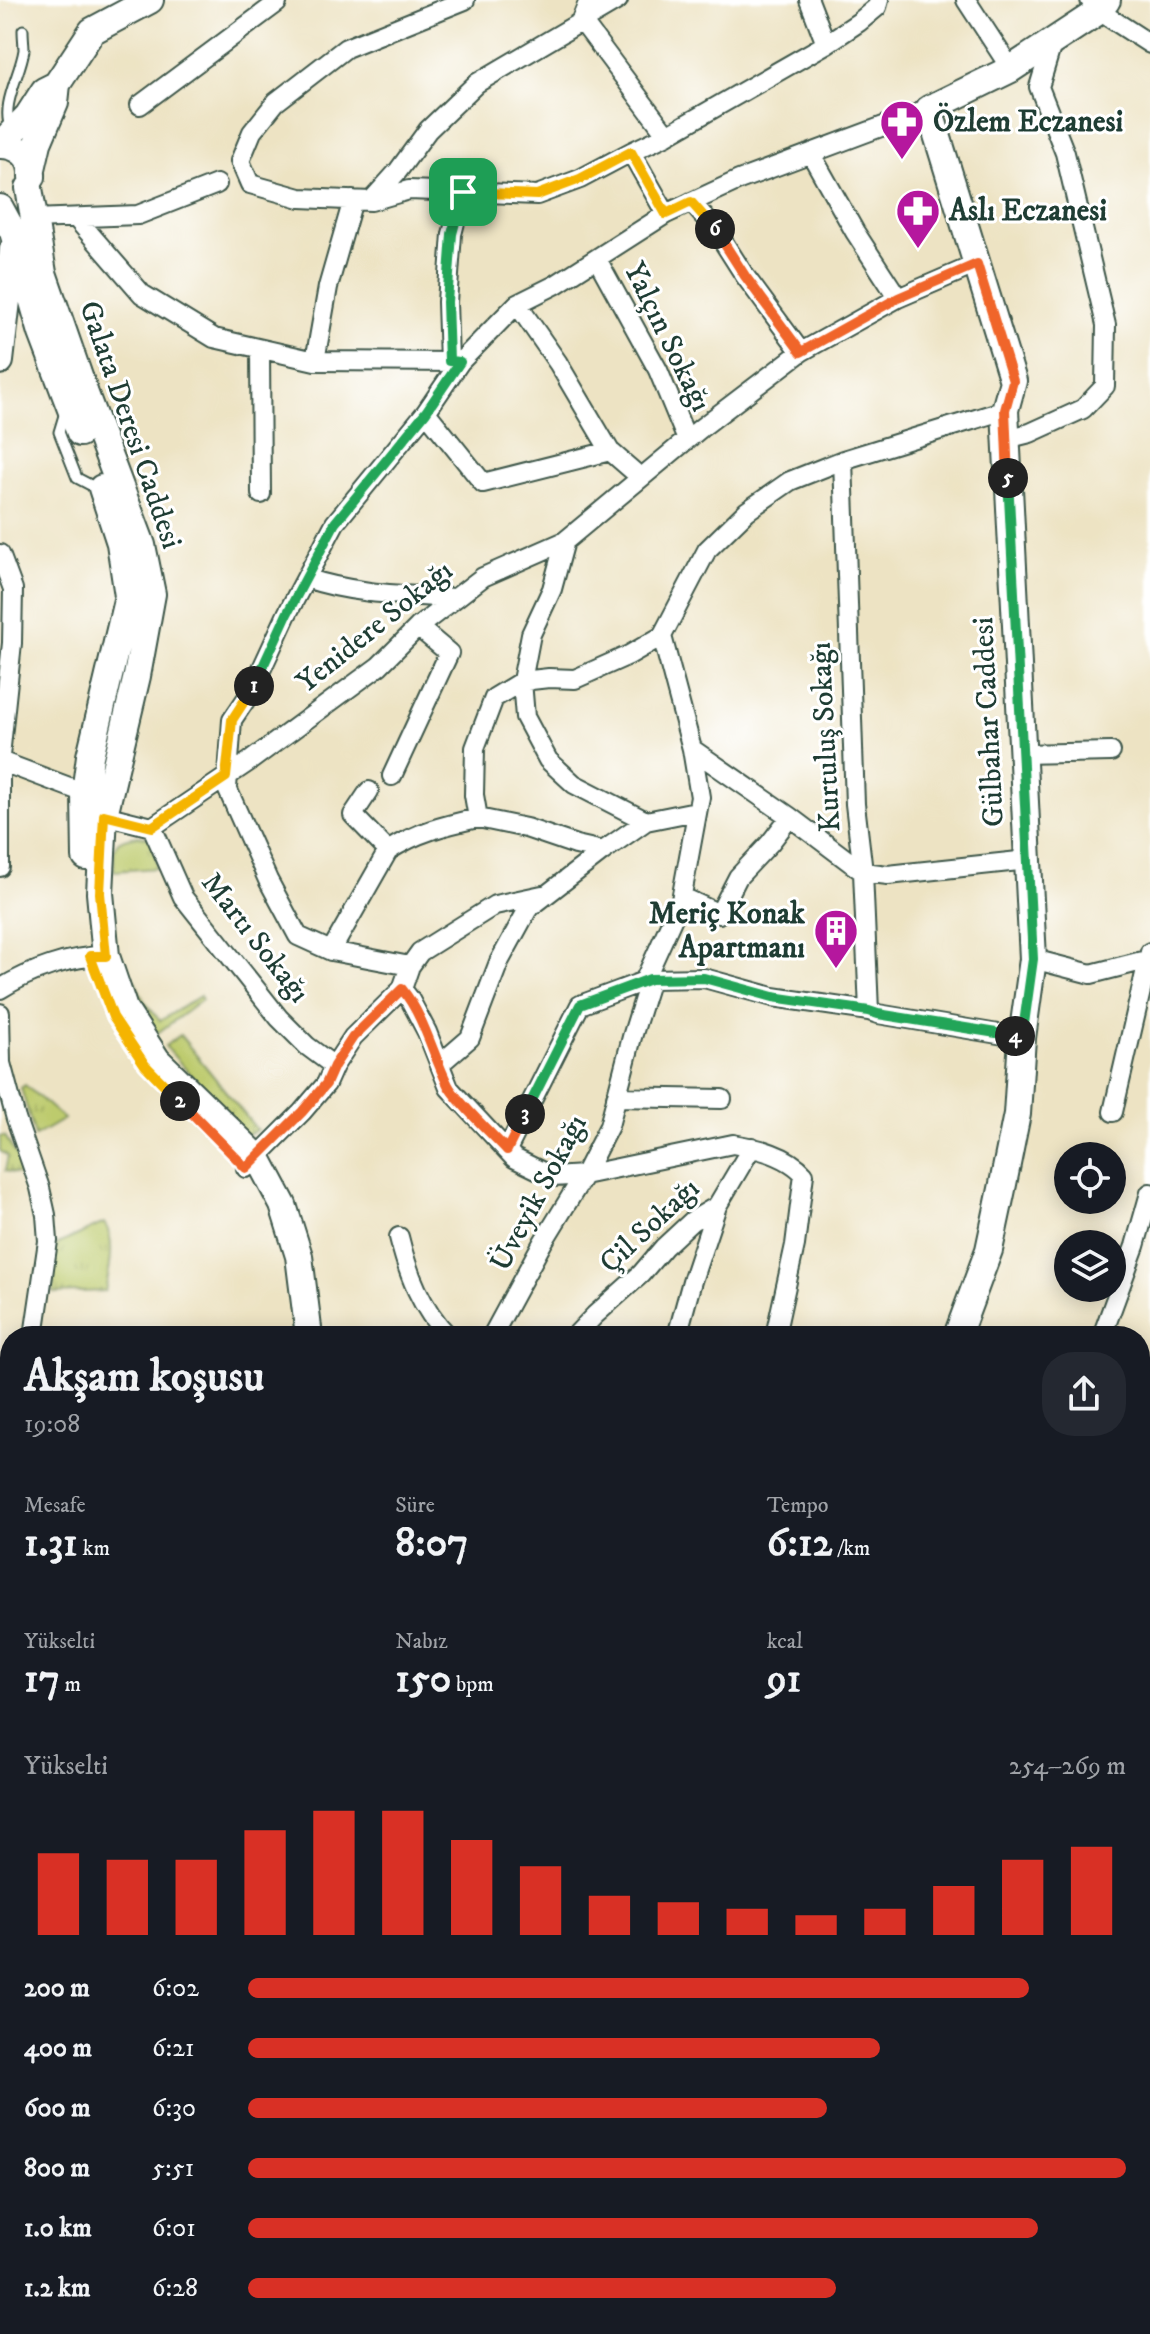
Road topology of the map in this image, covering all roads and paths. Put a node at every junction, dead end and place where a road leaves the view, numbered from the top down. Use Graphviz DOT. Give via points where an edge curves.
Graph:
graph roads {
  1 [pos="150,0"];
  2 [pos="274,0"];
  3 [pos="465,0"];
  4 [pos="589,0"];
  5 [pos="618,0"];
  6 [pos="809,0"];
  7 [pos="879,0"];
  8 [pos="966,0"];
  9 [pos="1096,3"];
  10 [pos="581,20"];
  11 [pos="23,30"];
  12 [pos="826,44"];
  13 [pos="1052,44"];
  14 [pos="1150,44"];
  15 [pos="1009,65"];
  16 [pos="57,84"];
  17 [pos="140,105"];
  18 [pos="929,109"];
  19 [pos="667,135"];
  20 [pos="4,141"];
  21 [pos="631,152"];
  22 [pos="811,154"];
  23 [pos="30,178"];
  24 [pos="217,184"];
  25 [pos="463,192"];
  26 [pos="0,200"];
  27 [pos="362,201"];
  28 [pos="691,202"];
  29 [pos="0,208"];
  30 [pos="666,214"];
  31 [pos="76,218"];
  32 [pos="23,228"];
  33 [pos="597,259"];
  34 [pos="977,264"];
  35 [pos="5,269"];
  36 [pos="898,298"];
  37 [pos="517,304"];
  38 [pos="260,349"];
  39 [pos="801,352"];
  40 [pos="0,361"];
  41 [pos="315,361"];
  42 [pos="455,362"];
  43 [pos="76,398"];
  44 [pos="1005,410"];
  45 [pos="426,412"];
  46 [pos="1006,439"];
  47 [pos="687,440"];
  48 [pos="610,451"];
  49 [pos="843,460"];
  50 [pos="640,477"];
  51 [pos="261,494"];
  52 [pos="565,541"];
  53 [pos="0,554"];
  54 [pos="306,578"];
  55 [pos="453,598"];
  56 [pos="418,627"];
  57 [pos="662,636"];
  58 [pos="522,681"];
  59 [pos="692,749"];
  60 [pos="1111,752"];
  61 [pos="1022,754"];
  62 [pos="0,759"];
  63 [pos="0,773"];
  64 [pos="392,776"];
  65 [pos="226,777"];
  66 [pos="369,791"];
  67 [pos="85,793"];
  68 [pos="696,811"];
  69 [pos="104,815"];
  70 [pos="790,817"];
  71 [pos="478,818"];
  72 [pos="646,821"];
  73 [pos="152,827"];
  74 [pos="388,851"];
  75 [pos="603,851"];
  76 [pos="1028,860"];
  77 [pos="0,867"];
  78 [pos="863,872"];
  79 [pos="547,894"];
  80 [pos="681,900"];
  81 [pos="331,951"];
  82 [pos="98,956"];
  83 [pos="1150,957"];
  84 [pos="1033,959"];
  85 [pos="410,966"];
  86 [pos="648,978"];
  87 [pos="0,989"];
  88 [pos="402,989"];
  89 [pos="869,1011"];
  90 [pos="0,1013"];
  91 [pos="1022,1038"];
  92 [pos="440,1064"];
  93 [pos="334,1066"];
  94 [pos="616,1097"];
  95 [pos="722,1099"];
  96 [pos="1113,1112"];
  97 [pos="752,1147"];
  98 [pos="507,1150"];
  99 [pos="252,1163"];
  100 [pos="584,1175"];
  101 [pos="1150,1193"];
  102 [pos="717,1206"];
  103 [pos="399,1237"];
  104 [pos="35,1326"];
  105 [pos="294,1326"];
  106 [pos="308,1326"];
  107 [pos="440,1326"];
  108 [pos="497,1326"];
  109 [pos="585,1326"];
  110 [pos="680,1326"];
  111 [pos="777,1326"];
  112 [pos="961,1326"];
  113 [pos="1106,1326"];
  1 -- 16 [label="main road" via="92,31"];
  2 -- 17 [label="street" via="277,3"];
  3 -- 27 [label="street" via="346,48 276,102 252,132 240,161 250,184 300,198"];
  4 -- 10 [label="street"];
  5 -- 10 [label="street"];
  6 -- 12 [label="street"];
  7 -- 12 [label="street" via="859,22"];
  8 -- 15 [label="street"];
  9 -- 13 [label="main road"];
  9 -- 14 [label="street"];
  9 -- 15 [label="main road"];
  10 -- 19 [label="street"];
  10 -- 27 [label="street" via="477,83 428,130 398,171"];
  11 -- 20 [label="lane" via="24,52 5,110"];
  12 -- 19 [label="street"];
  13 -- 15 [label="main road"];
  13 -- 46 [label="street" via="1039,87 1065,153 1106,325 1105,386 1083,409"];
  15 -- 18 [label="main road"];
  16 -- 20 [label="main road" via="44,91"];
  16 -- 23 [label="main road"];
  18 -- 22 [label="street"];
  18 -- 34 [label="main road, Gülbahar Caddesi"];
  19 -- 21 [label="street"];
  20 -- 23 [label="main road" via="24,152"];
  21 -- 25 [label="street" via="537,195"];
  21 -- 30 [label="street"];
  22 -- 28 [label="street"];
  22 -- 36 [label="street"];
  23 -- 26 [label="main road" via="14,199"];
  23 -- 32 [label="main road, Galata Deresi Caddesi"];
  24 -- 31 [label="street" via="138,215"];
  25 -- 27 [label="street" via="409,190"];
  25 -- 42 [label="street" via="452,234 447,302"];
  27 -- 41 [label="street" via="328,287"];
  28 -- 30 [label="street"];
  28 -- 39 [label="street"];
  29 -- 32 [label="main road, Galata Deresi Caddesi"];
  30 -- 33 [label="street"];
  31 -- 32 [label="street"];
  31 -- 38 [label="street" via="142,294 214,338"];
  32 -- 35 [label="main road"];
  32 -- 43 [label="main road, Galata Deresi Caddesi" via="42,333"];
  33 -- 37 [label="street"];
  33 -- 47 [label="street, Yalçın Sokağı" via="658,370"];
  34 -- 36 [label="street, Yenidere Sokağı"];
  34 -- 44 [label="main road, Gülbahar Caddesi" via="1013,381"];
  35 -- 40 [label="main road"];
  36 -- 39 [label="street, Yenidere Sokağı"];
  37 -- 42 [label="street"];
  37 -- 48 [label="street"];
  38 -- 41 [label="street"];
  38 -- 51 [label="street"];
  39 -- 47 [label="street, Yenidere Sokağı"];
  41 -- 42 [label="street"];
  42 -- 45 [label="street"];
  43 -- 67 [label="main road, Galata Deresi Caddesi" via="120,543 128,596"];
  43 -- 69 [label="main road, Galata Deresi Caddesi" via="142,545 152,594"];
  44 -- 46 [label="main road, Gülbahar Caddesi"];
  44 -- 49 [label="street"];
  45 -- 48 [label="street" via="483,483"];
  45 -- 54 [label="street" via="335,523"];
  46 -- 61 [label="main road, Gülbahar Caddesi"];
  47 -- 50 [label="street, Yenidere Sokağı"];
  48 -- 50 [label="street"];
  49 -- 57 [label="street" via="790,481 747,511 707,550"];
  49 -- 78 [label="street, Kurtuluş Sokağı" via="855,804"];
  50 -- 52 [label="street, Yenidere Sokağı"];
  52 -- 55 [label="street, Yenidere Sokağı" via="483,577"];
  52 -- 58 [label="street" via="552,589 531,634"];
  53 -- 62 [label="street" via="13,589"];
  54 -- 55 [label="street" via="329,586"];
  54 -- 65 [label="street" via="232,720"];
  55 -- 56 [label="street, Yenidere Sokağı"];
  56 -- 64 [label="street" via="449,653"];
  56 -- 65 [label="street, Yenidere Sokağı" via="379,666"];
  57 -- 58 [label="street" via="575,679"];
  57 -- 59 [label="street, Üveyik Sokağı"];
  58 -- 71 [label="street" via="494,698 475,748"];
  58 -- 72 [label="street" via="525,717 548,760 574,784"];
  59 -- 68 [label="street, Üveyik Sokağı" via="700,797"];
  59 -- 70 [label="street"];
  60 -- 61 [label="street"];
  61 -- 76 [label="main road, Gülbahar Caddesi"];
  62 -- 67 [label="street"];
  63 -- 77 [label="street"];
  65 -- 73 [label="street, Yenidere Sokağı"];
  65 -- 81 [label="street" via="268,880 298,936"];
  66 -- 74 [label="street" via="353,815"];
  67 -- 69 [label="street"];
  67 -- 82 [label="main road, Galata Deresi Caddesi" via="86,891"];
  68 -- 72 [label="street"];
  68 -- 80 [label="street, Üveyik Sokağı"];
  69 -- 73 [label="street"];
  69 -- 82 [label="main road, Galata Deresi Caddesi"];
  70 -- 78 [label="street"];
  70 -- 80 [label="street" via="738,877 719,914"];
  71 -- 74 [label="street" via="439,826"];
  71 -- 75 [label="street"];
  72 -- 75 [label="street"];
  73 -- 93 [label="street, Martı Sokağı" via="183,897 279,1018"];
  74 -- 81 [label="street"];
  75 -- 79 [label="street"];
  76 -- 78 [label="street" via="888,875"];
  76 -- 84 [label="main road, Gülbahar Caddesi"];
  78 -- 89 [label="street, Kurtuluş Sokağı"];
  79 -- 85 [label="street" via="495,905 420,952"];
  79 -- 92 [label="street" via="528,909 499,962 470,1038"];
  80 -- 86 [label="street, Üveyik Sokağı"];
  81 -- 85 [label="street"];
  82 -- 87 [label="street" via="28,972"];
  82 -- 99 [label="main road, Galata Deresi Caddesi" via="113,1017 145,1065"];
  83 -- 84 [label="street" via="1091,974"];
  83 -- 96 [label="street"];
  84 -- 91 [label="main road, Gülbahar Caddesi"];
  85 -- 88 [label="street"];
  86 -- 89 [label="street" via="704,978 773,997"];
  86 -- 94 [label="street, Üveyik Sokağı"];
  86 -- 98 [label="street" via="580,1005"];
  88 -- 92 [label="street"];
  88 -- 93 [label="street" via="353,1037"];
  89 -- 91 [label="street"];
  90 -- 104 [label="street" via="1,1063 46,1215 48,1241"];
  91 -- 112 [label="main road, Gülbahar Caddesi" via="1017,1114 989,1250"];
  92 -- 98 [label="street" via="449,1088"];
  93 -- 99 [label="street" via="326,1084"];
  94 -- 95 [label="street"];
  94 -- 100 [label="street, Üveyik Sokağı" via="609,1126"];
  97 -- 100 [label="street" via="733,1144"];
  97 -- 102 [label="street, Çil Sokağı"];
  97 -- 111 [label="street" via="795,1164 804,1174"];
  98 -- 100 [label="street" via="553,1177"];
  99 -- 105 [label="main road, Galata Deresi Caddesi" via="287,1261"];
  99 -- 106 [label="main road, Galata Deresi Caddesi" via="283,1205 299,1256"];
  100 -- 108 [label="street, Üveyik Sokağı"];
  101 -- 113 [label="street"];
  102 -- 109 [label="street, Çil Sokağı" via="692,1221"];
  102 -- 110 [label="street"];
  103 -- 107 [label="street" via="407,1272"];
}
